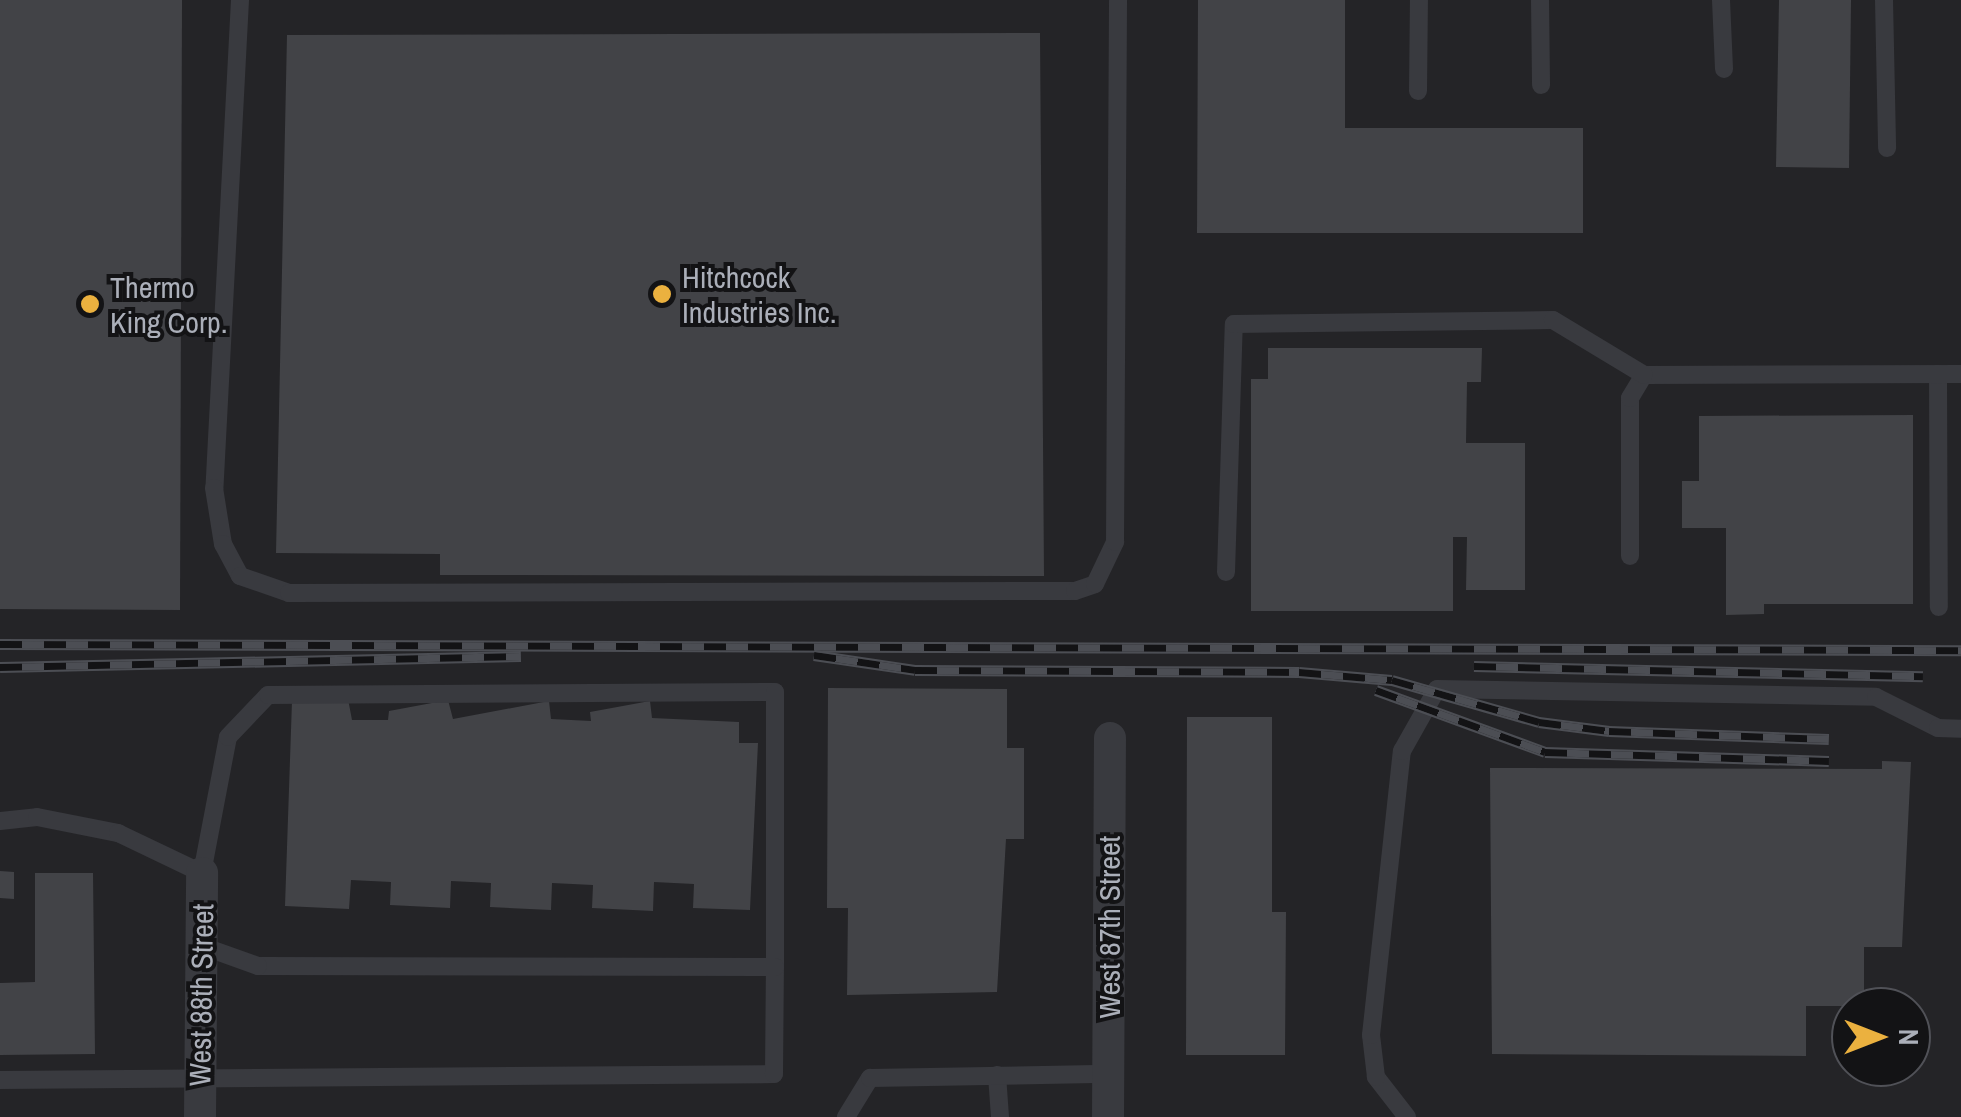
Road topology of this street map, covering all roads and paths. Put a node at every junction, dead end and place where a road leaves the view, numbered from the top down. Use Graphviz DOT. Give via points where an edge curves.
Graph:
graph roads {
  1 [pos="240,0"];
  2 [pos="1118,0"];
  3 [pos="1419,0"];
  4 [pos="1540,0"];
  5 [pos="1721,0"];
  6 [pos="1884,0"];
  7 [pos="1724,70"];
  8 [pos="1541,85"];
  9 [pos="1418,91"];
  10 [pos="1887,148"];
  11 [pos="1644,374"];
  12 [pos="1938,374"];
  13 [pos="1961,374"];
  14 [pos="1630,556"];
  15 [pos="1226,572"];
  16 [pos="1939,607"];
  17 [pos="1961,729"];
  18 [pos="1110,738"];
  19 [pos="0,821"];
  20 [pos="202,873"];
  21 [pos="202,946"];
  22 [pos="775,967"];
  23 [pos="1108,1074"];
  24 [pos="997,1076"];
  25 [pos="0,1080"];
  26 [pos="200,1080"];
  27 [pos="200,1117"];
  28 [pos="846,1117"];
  29 [pos="1000,1117"];
  30 [pos="1108,1117"];
  31 [pos="1406,1117"];
  1 -- 2 [label="lane" via="214,488 223,544 240,576 266,590 309,593 1055,591 1096,584 1115,542"];
  3 -- 9 [label="lane"];
  4 -- 8 [label="lane"];
  5 -- 7 [label="lane"];
  6 -- 10 [label="lane"];
  11 -- 12 [label="lane"];
  11 -- 14 [label="lane" via="1630,398"];
  11 -- 15 [label="lane" via="1553,320 1234,324"];
  12 -- 13 [label="lane"];
  12 -- 16 [label="lane"];
  17 -- 31 [label="lane" via="1938,728 1876,696 1437,690 1402,751 1371,1035 1376,1077"];
  18 -- 23 [label="street, West 87th Street"];
  19 -- 20 [label="lane" via="37,817 118,834"];
  20 -- 21 [label="street, West 88th Street"];
  20 -- 22 [label="lane" via="228,737 268,695 775,692"];
  21 -- 22 [label="lane" via="258,966"];
  21 -- 26 [label="street, West 88th Street"];
  22 -- 26 [label="lane" via="774,1074"];
  23 -- 24 [label="lane"];
  23 -- 30 [label="street, West 87th Street"];
  24 -- 28 [label="lane" via="870,1078"];
  24 -- 29 [label="lane"];
  25 -- 26 [label="lane"];
  26 -- 27 [label="street, West 88th Street"];
}
